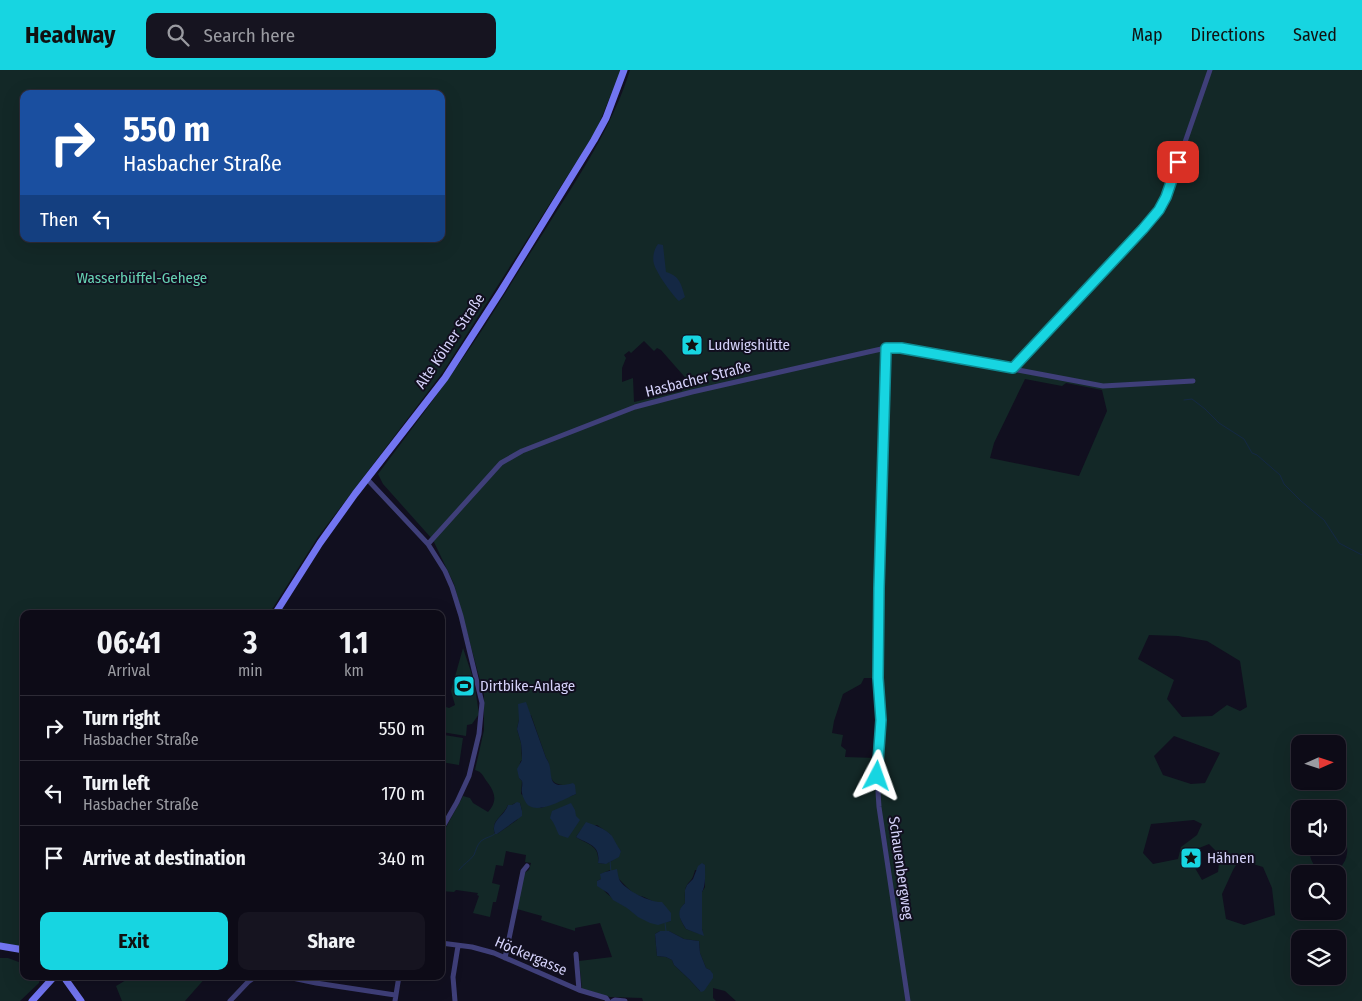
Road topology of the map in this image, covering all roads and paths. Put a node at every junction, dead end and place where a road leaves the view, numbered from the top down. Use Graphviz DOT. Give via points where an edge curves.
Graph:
graph roads {
  1 [pos="624,70"];
  2 [pos="1210,70"];
  3 [pos="886,348"];
  4 [pos="1013,368"];
  5 [pos="1193,381"];
  6 [pos="367,479"];
  7 [pos="428,544"];
  8 [pos="278,610"];
  9 [pos="445,823"];
  10 [pos="527,866"];
  11 [pos="445,944"];
  12 [pos="0,946"];
  13 [pos="458,946"];
  14 [pos="20,949"];
  15 [pos="576,954"];
  16 [pos="505,958"];
  17 [pos="49,980"];
  18 [pos="68,980"];
  19 [pos="251,980"];
  20 [pos="302,980"];
  21 [pos="398,980"];
  22 [pos="579,990"];
  23 [pos="395,998"];
  24 [pos="32,1001"];
  25 [pos="81,1001"];
  26 [pos="230,1001"];
  27 [pos="455,1001"];
  28 [pos="608,1001"];
  29 [pos="613,1001"];
  30 [pos="625,1001"];
  31 [pos="908,1001"];
  1 -- 6 [label="main road, Alte Kölner Straße" via="594,140 501,291 445,378"];
  2 -- 4 [label="street" via="1159,210"];
  3 -- 4 [label="street, Hasbacher Straße"];
  3 -- 7 [label="street, Hasbacher Straße" via="636,407 522,451 501,463"];
  3 -- 31 [label="street, Schauenbergweg" via="879,588 881,720 877,776"];
  4 -- 5 [label="street, Hasbacher Straße" via="1103,386"];
  6 -- 7 [label="street"];
  6 -- 8 [label="main road, Alte Kölner Straße" via="320,543"];
  7 -- 9 [label="street" via="452,587 482,703 469,776"];
  10 -- 16 [label="street" via="523,870"];
  11 -- 13 [label="street, Höckergasse"];
  12 -- 14 [label="main road"];
  13 -- 16 [label="street, Höckergasse" via="481,949"];
  13 -- 27 [label="street" via="453,977"];
  15 -- 22 [label="street"];
  16 -- 22 [label="street, Höckergasse"];
  17 -- 24 [label="main road"];
  18 -- 25 [label="main road"];
  19 -- 26 [label="street"];
  20 -- 23 [label="street"];
  21 -- 23 [label="street"];
  22 -- 28 [label="street, Höckergasse"];
  29 -- 30 [label="street"];
}
